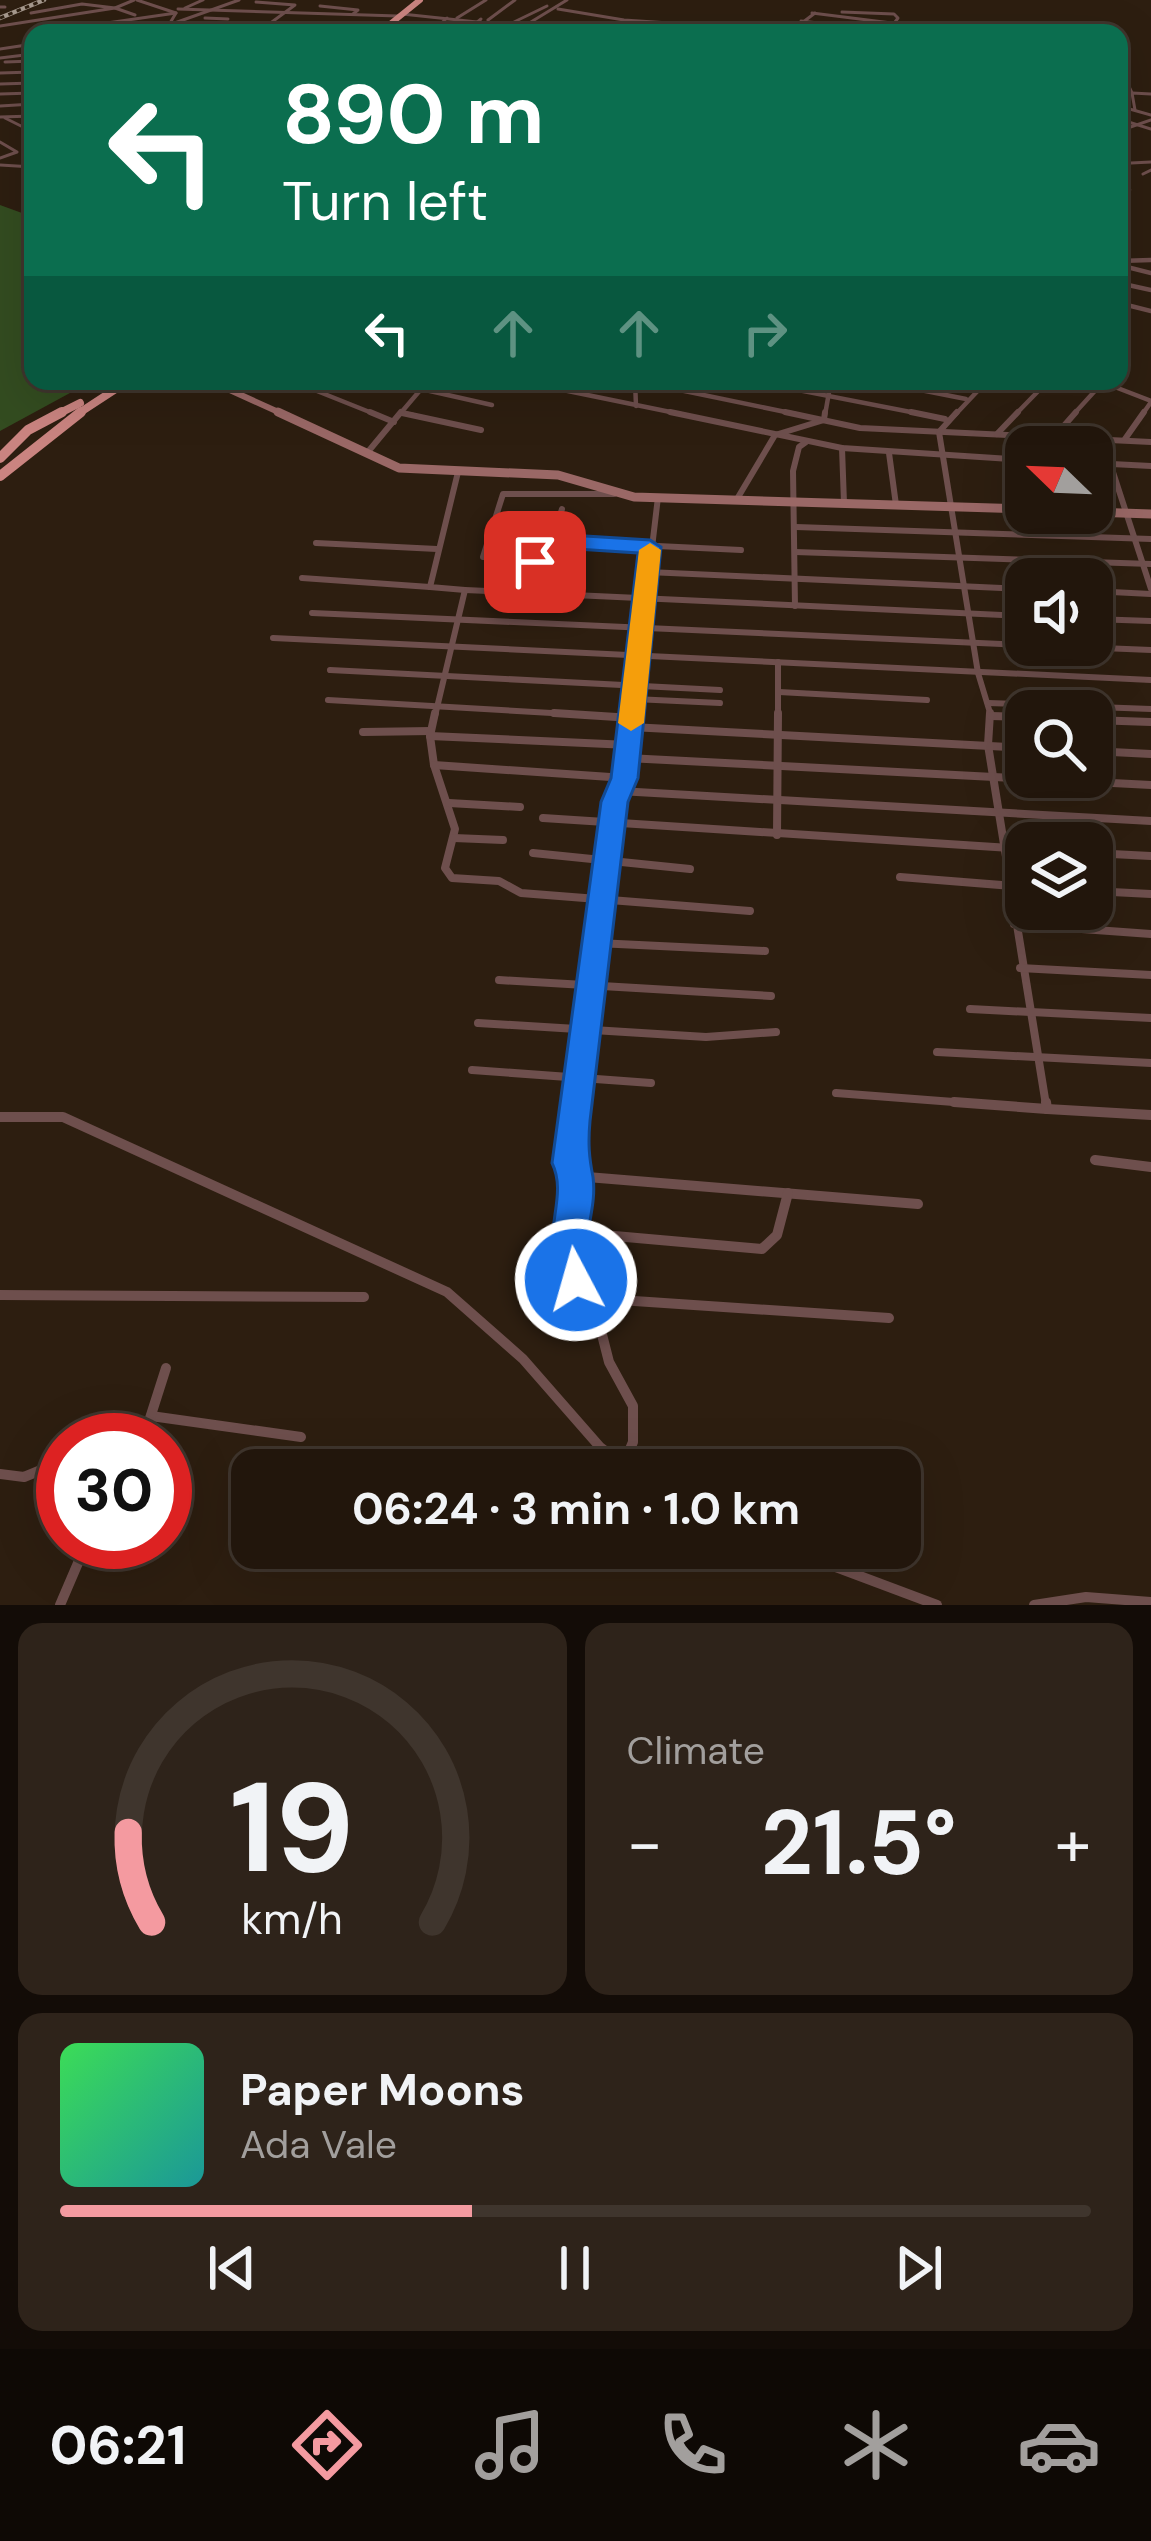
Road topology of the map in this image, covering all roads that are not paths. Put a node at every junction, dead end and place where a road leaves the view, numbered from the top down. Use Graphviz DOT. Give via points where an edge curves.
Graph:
graph roads {
  1 [pos="135,0"];
  2 [pos="168,0"];
  3 [pos="203,0"];
  4 [pos="238,0"];
  5 [pos="420,0"];
  6 [pos="486,0"];
  7 [pos="515,0"];
  8 [pos="567,0"];
  9 [pos="256,2"];
  10 [pos="157,5"];
  11 [pos="547,5"];
  12 [pos="320,6"];
  13 [pos="116,8"];
  14 [pos="558,9"];
  15 [pos="215,10"];
  16 [pos="175,11"];
  17 [pos="285,12"];
  18 [pos="31,14"];
  19 [pos="353,14"];
  20 [pos="399,15"];
  21 [pos="200,17"];
  22 [pos="310,17"];
  23 [pos="139,18"];
  24 [pos="447,18"];
  25 [pos="455,18"];
  26 [pos="228,19"];
  27 [pos="485,19"];
  28 [pos="799,21"];
  29 [pos="896,22"];
  30 [pos="100,23"];
  31 [pos="513,23"];
  32 [pos="94,24"];
  33 [pos="135,24"];
  34 [pos="169,24"];
  35 [pos="173,24"];
  36 [pos="269,24"];
  37 [pos="303,24"];
  38 [pos="389,24"];
  39 [pos="440,24"];
  40 [pos="478,24"];
  41 [pos="519,24"];
  42 [pos="527,24"];
  43 [pos="680,24"];
  44 [pos="797,24"];
  45 [pos="823,24"];
  46 [pos="910,24"];
  47 [pos="0,26"];
  48 [pos="1128,84"];
  49 [pos="1132,93"];
  50 [pos="1151,94"];
  51 [pos="1128,108"];
  52 [pos="1135,110"];
  53 [pos="1151,118"];
  54 [pos="1128,122"];
  55 [pos="1137,125"];
  56 [pos="1128,128"];
  57 [pos="1151,129"];
  58 [pos="0,142"];
  59 [pos="0,161"];
  60 [pos="1131,163"];
  61 [pos="1151,166"];
  62 [pos="1142,174"];
  63 [pos="108,390"];
  64 [pos="113,390"];
  65 [pos="229,390"];
  66 [pos="260,390"];
  67 [pos="315,390"];
  68 [pos="421,390"];
  69 [pos="426,390"];
  70 [pos="561,390"];
  71 [pos="636,390"];
  72 [pos="679,390"];
  73 [pos="798,390"];
  74 [pos="830,390"];
  75 [pos="919,390"];
  76 [pos="977,390"];
  77 [pos="1039,390"];
  78 [pos="1095,390"];
  79 [pos="1123,390"];
  80 [pos="829,396"];
  81 [pos="248,399"];
  82 [pos="967,400"];
  83 [pos="1151,401"];
  84 [pos="492,405"];
  85 [pos="636,406"];
  86 [pos="402,413"];
  87 [pos="947,419"];
  88 [pos="824,420"];
  89 [pos="394,422"];
  90 [pos="1064,426"];
  91 [pos="481,430"];
  92 [pos="939,432"];
  93 [pos="775,435"];
  94 [pos="996,435"];
  95 [pos="1005,435"];
  96 [pos="1113,440"];
  97 [pos="1124,440"];
  98 [pos="807,442"];
  99 [pos="1151,442"];
  100 [pos="842,448"];
  101 [pos="889,453"];
  102 [pos="365,456"];
  103 [pos="944,457"];
  104 [pos="0,458"];
  105 [pos="1005,459"];
  106 [pos="1113,463"];
  107 [pos="1151,466"];
  108 [pos="458,472"];
  109 [pos="1113,472"];
  110 [pos="0,476"];
  111 [pos="622,494"];
  112 [pos="658,497"];
  113 [pos="737,500"];
  114 [pos="794,502"];
  115 [pos="844,503"];
  116 [pos="896,505"];
  117 [pos="953,506"];
  118 [pos="1005,508"];
  119 [pos="562,509"];
  120 [pos="1113,513"];
  121 [pos="1128,514"];
  122 [pos="1151,514"];
  123 [pos="796,527"];
  124 [pos="958,533"];
  125 [pos="1137,538"];
  126 [pos="1151,539"];
  127 [pos="553,541"];
  128 [pos="316,543"];
  129 [pos="650,547"];
  130 [pos="437,549"];
  131 [pos="741,550"];
  132 [pos="795,552"];
  133 [pos="958,559"];
  134 [pos="1148,564"];
  135 [pos="647,572"];
  136 [pos="302,578"];
  137 [pos="794,579"];
  138 [pos="963,586"];
  139 [pos="430,587"];
  140 [pos="1005,588"];
  141 [pos="1151,589"];
  142 [pos="465,590"];
  143 [pos="1113,590"];
  144 [pos="647,599"];
  145 [pos="795,606"];
  146 [pos="313,613"];
  147 [pos="968,614"];
  148 [pos="1005,615"];
  149 [pos="458,619"];
  150 [pos="1113,620"];
  151 [pos="1151,621"];
  152 [pos="643,628"];
  153 [pos="273,638"];
  154 [pos="973,643"];
  155 [pos="1005,644"];
  156 [pos="449,646"];
  157 [pos="1113,648"];
  158 [pos="1151,650"];
  159 [pos="640,657"];
  160 [pos="778,662"];
  161 [pos="330,670"];
  162 [pos="978,673"];
  163 [pos="442,674"];
  164 [pos="1151,680"];
  165 [pos="635,685"];
  166 [pos="720,690"];
  167 [pos="778,692"];
  168 [pos="634,699"];
  169 [pos="328,700"];
  170 [pos="927,700"];
  171 [pos="988,703"];
  172 [pos="437,704"];
  173 [pos="720,704"];
  174 [pos="1151,709"];
  175 [pos="991,716"];
  176 [pos="1005,716"];
  177 [pos="1113,721"];
  178 [pos="1151,722"];
  179 [pos="631,723"];
  180 [pos="363,732"];
  181 [pos="430,733"];
  182 [pos="777,735"];
  183 [pos="988,745"];
  184 [pos="628,746"];
  185 [pos="1005,746"];
  186 [pos="1113,753"];
  187 [pos="1151,754"];
  188 [pos="627,758"];
  189 [pos="434,765"];
  190 [pos="777,765"];
  191 [pos="625,778"];
  192 [pos="993,778"];
  193 [pos="1151,785"];
  194 [pos="620,791"];
  195 [pos="778,800"];
  196 [pos="449,803"];
  197 [pos="520,807"];
  198 [pos="998,814"];
  199 [pos="542,818"];
  200 [pos="1151,821"];
  201 [pos="612,825"];
  202 [pos="777,835"];
  203 [pos="454,838"];
  204 [pos="503,840"];
  205 [pos="1003,848"];
  206 [pos="533,853"];
  207 [pos="1113,854"];
  208 [pos="1151,856"];
  209 [pos="1005,861"];
  210 [pos="607,862"];
  211 [pos="690,869"];
  212 [pos="900,877"];
  213 [pos="1005,886"];
  214 [pos="1113,892"];
  215 [pos="1151,894"];
  216 [pos="602,901"];
  217 [pos="750,911"];
  218 [pos="1015,930"];
  219 [pos="1096,930"];
  220 [pos="1151,934"];
  221 [pos="597,943"];
  222 [pos="765,951"];
  223 [pos="1020,968"];
  224 [pos="1151,975"];
  225 [pos="499,980"];
  226 [pos="592,985"];
  227 [pos="771,996"];
  228 [pos="970,1009"];
  229 [pos="1027,1011"];
  230 [pos="1151,1018"];
  231 [pos="478,1023"];
  232 [pos="586,1031"];
  233 [pos="776,1032"];
  234 [pos="937,1052"];
  235 [pos="1035,1056"];
  236 [pos="1151,1063"];
  237 [pos="472,1070"];
  238 [pos="578,1079"];
  239 [pos="651,1083"];
  240 [pos="836,1093"];
  241 [pos="1047,1109"];
  242 [pos="1151,1115"];
  243 [pos="0,1117"];
  244 [pos="1095,1160"];
  245 [pos="1151,1167"];
  246 [pos="575,1176"];
  247 [pos="788,1193"];
  248 [pos="919,1204"];
  249 [pos="569,1232"];
  250 [pos="0,1295"];
  251 [pos="364,1297"];
  252 [pos="589,1298"];
  253 [pos="889,1318"];
  254 [pos="166,1369"];
  255 [pos="152,1413"];
  256 [pos="192,1422"];
  257 [pos="301,1437"];
  258 [pos="598,1449"];
  259 [pos="631,1449"];
  260 [pos="36,1472"];
  261 [pos="0,1474"];
  262 [pos="75,1569"];
  263 [pos="841,1569"];
  264 [pos="1151,1602"];
  265 [pos="60,1605"];
  266 [pos="937,1605"];
  267 [pos="1034,1605"];
  1 -- 10 [label="street"];
  1 -- 13 [label="street"];
  2 -- 10 [label="street"];
  3 -- 16 [label="street"];
  4 -- 15 [label="street"];
  5 -- 20 [label="highway"];
  6 -- 25 [label="street"];
  7 -- 27 [label="street"];
  8 -- 14 [label="street"];
  9 -- 17 [label="street" via="295,5"];
  10 -- 16 [label="street"];
  11 -- 31 [label="street"];
  12 -- 19 [label="street" via="358,10"];
  13 -- 18 [label="street" via="82,4"];
  13 -- 23 [label="street"];
  13 -- 47 [label="street"];
  14 -- 42 [label="street"];
  14 -- 43 [label="street"];
  15 -- 16 [label="street"];
  15 -- 17 [label="street"];
  15 -- 21 [label="street"];
  16 -- 23 [label="street"];
  16 -- 34 [label="street"];
  17 -- 19 [label="street"];
  17 -- 36 [label="street"];
  19 -- 20 [label="street"];
  20 -- 24 [label="street"];
  20 -- 38 [label="highway"];
  21 -- 26 [label="street"];
  21 -- 35 [label="street"];
  22 -- 37 [label="street"];
  23 -- 30 [label="street"];
  23 -- 33 [label="street"];
  24 -- 25 [label="street"];
  24 -- 39 [label="street"];
  25 -- 27 [label="street"];
  27 -- 31 [label="street"];
  27 -- 40 [label="street"];
  28 -- 29 [label="street" via="812,14"];
  28 -- 44 [label="street"];
  28 -- 45 [label="street"];
  29 -- 46 [label="street"];
  30 -- 32 [label="street"];
  31 -- 41 [label="street"];
  48 -- 49 [label="street"];
  49 -- 50 [label="street"];
  49 -- 52 [label="street"];
  51 -- 52 [label="street"];
  52 -- 53 [label="street"];
  53 -- 55 [label="street"];
  54 -- 55 [label="street"];
  55 -- 56 [label="street"];
  55 -- 57 [label="street"];
  58 -- 59 [label="street" via="16,152"];
  60 -- 61 [label="street"];
  61 -- 62 [label="street"];
  63 -- 104 [label="highway" via="28,430"];
  64 -- 110 [label="highway"];
  65 -- 81 [label="main road"];
  66 -- 81 [label="street"];
  67 -- 89 [label="street"];
  68 -- 86 [label="street"];
  69 -- 84 [label="street"];
  70 -- 85 [label="street"];
  71 -- 85 [label="street"];
  72 -- 88 [label="street"];
  73 -- 80 [label="street"];
  74 -- 80 [label="street"];
  75 -- 82 [label="street"];
  76 -- 82 [label="street"];
  77 -- 94 [label="street"];
  78 -- 90 [label="street"];
  79 -- 83 [label="street"];
  80 -- 87 [label="street"];
  80 -- 88 [label="street"];
  81 -- 102 [label="main road"];
  82 -- 87 [label="street"];
  83 -- 97 [label="street"];
  85 -- 93 [label="street"];
  86 -- 89 [label="street"];
  86 -- 91 [label="street"];
  87 -- 92 [label="street"];
  88 -- 92 [label="street"];
  88 -- 93 [label="street"];
  89 -- 102 [label="street"];
  92 -- 94 [label="street"];
  92 -- 103 [label="street"];
  93 -- 98 [label="street"];
  93 -- 113 [label="street"];
  94 -- 95 [label="street"];
  96 -- 97 [label="street"];
  97 -- 99 [label="street"];
  98 -- 100 [label="street"];
  98 -- 114 [label="street" via="793,471"];
  100 -- 101 [label="street"];
  100 -- 115 [label="street"];
  101 -- 103 [label="street"];
  101 -- 116 [label="street"];
  102 -- 108 [label="main road"];
  103 -- 105 [label="street"];
  103 -- 117 [label="street"];
  106 -- 107 [label="street"];
  108 -- 111 [label="main road" via="558,475"];
  108 -- 130 [label="street"];
  109 -- 121 [label="street"];
  111 -- 112 [label="main road"];
  111 -- 127 [label="street" via="503,494 483,556 540,562"];
  112 -- 113 [label="main road"];
  112 -- 129 [label="street"];
  113 -- 114 [label="main road"];
  114 -- 115 [label="main road"];
  114 -- 123 [label="street"];
  115 -- 116 [label="main road"];
  116 -- 117 [label="main road"];
  117 -- 118 [label="main road"];
  117 -- 124 [label="street"];
  119 -- 127 [label="street"];
  120 -- 121 [label="main road"];
  121 -- 122 [label="main road"];
  121 -- 125 [label="street"];
  123 -- 124 [label="street"];
  123 -- 132 [label="street"];
  124 -- 125 [label="street"];
  124 -- 133 [label="street"];
  125 -- 126 [label="street"];
  125 -- 134 [label="street"];
  127 -- 129 [label="street"];
  128 -- 130 [label="street"];
  129 -- 131 [label="street"];
  129 -- 135 [label="street"];
  130 -- 139 [label="street"];
  132 -- 133 [label="street"];
  132 -- 137 [label="street"];
  133 -- 134 [label="street"];
  133 -- 138 [label="street"];
  134 -- 141 [label="street"];
  135 -- 137 [label="street"];
  135 -- 144 [label="street"];
  136 -- 139 [label="street"];
  137 -- 138 [label="street"];
  137 -- 145 [label="street"];
  138 -- 140 [label="street"];
  138 -- 147 [label="street"];
  139 -- 142 [label="street"];
  141 -- 143 [label="street"];
  142 -- 144 [label="street"];
  142 -- 149 [label="street"];
  144 -- 145 [label="street"];
  144 -- 152 [label="street"];
  145 -- 147 [label="street"];
  146 -- 149 [label="street"];
  147 -- 148 [label="street"];
  147 -- 154 [label="street"];
  149 -- 152 [label="street"];
  149 -- 156 [label="street"];
  150 -- 151 [label="street"];
  152 -- 154 [label="street"];
  152 -- 159 [label="street"];
  153 -- 156 [label="street"];
  154 -- 155 [label="street"];
  154 -- 162 [label="street"];
  156 -- 159 [label="street"];
  156 -- 163 [label="street"];
  157 -- 158 [label="street"];
  159 -- 160 [label="street"];
  159 -- 165 [label="street"];
  160 -- 162 [label="street"];
  160 -- 167 [label="street"];
  161 -- 163 [label="street"];
  162 -- 164 [label="street"];
  162 -- 171 [label="street"];
  163 -- 165 [label="street"];
  163 -- 172 [label="street"];
  165 -- 166 [label="street"];
  165 -- 168 [label="street"];
  167 -- 170 [label="street"];
  167 -- 182 [label="street"];
  168 -- 173 [label="street"];
  168 -- 179 [label="street"];
  169 -- 172 [label="street"];
  171 -- 174 [label="street"];
  171 -- 175 [label="street"];
  172 -- 179 [label="street"];
  172 -- 181 [label="street"];
  175 -- 176 [label="street"];
  175 -- 183 [label="street"];
  177 -- 178 [label="street"];
  179 -- 182 [label="street"];
  179 -- 184 [label="street"];
  180 -- 181 [label="street"];
  181 -- 184 [label="street"];
  181 -- 189 [label="street"];
  182 -- 183 [label="street"];
  182 -- 190 [label="street"];
  183 -- 185 [label="street"];
  183 -- 192 [label="street"];
  184 -- 188 [label="street"];
  186 -- 187 [label="street"];
  188 -- 190 [label="street"];
  188 -- 191 [label="street"];
  189 -- 191 [label="street"];
  189 -- 196 [label="street"];
  190 -- 192 [label="street"];
  190 -- 195 [label="street"];
  191 -- 194 [label="street"];
  192 -- 193 [label="street"];
  192 -- 198 [label="street"];
  194 -- 195 [label="street"];
  194 -- 201 [label="street"];
  195 -- 198 [label="street"];
  195 -- 202 [label="street"];
  196 -- 197 [label="street"];
  196 -- 203 [label="street"];
  198 -- 200 [label="street"];
  198 -- 205 [label="street"];
  199 -- 201 [label="street"];
  201 -- 202 [label="street"];
  201 -- 210 [label="street"];
  202 -- 205 [label="street"];
  203 -- 204 [label="street"];
  203 -- 216 [label="street" via="445,868 452,878"];
  205 -- 209 [label="street"];
  206 -- 210 [label="street"];
  207 -- 208 [label="street"];
  210 -- 211 [label="street"];
  210 -- 216 [label="street"];
  212 -- 213 [label="street"];
  214 -- 215 [label="street"];
  216 -- 217 [label="street"];
  216 -- 221 [label="street"];
  218 -- 223 [label="street"];
  219 -- 220 [label="street"];
  221 -- 222 [label="street"];
  221 -- 226 [label="street"];
  223 -- 224 [label="street"];
  223 -- 229 [label="street"];
  225 -- 226 [label="street"];
  226 -- 227 [label="street"];
  226 -- 232 [label="street"];
  228 -- 229 [label="street"];
  229 -- 230 [label="street"];
  229 -- 235 [label="street"];
  231 -- 232 [label="street"];
  232 -- 233 [label="street"];
  232 -- 238 [label="street"];
  234 -- 235 [label="street"];
  235 -- 236 [label="street"];
  235 -- 241 [label="street"];
  237 -- 238 [label="street"];
  238 -- 239 [label="street"];
  238 -- 246 [label="street" via="569,1163"];
  240 -- 241 [label="street"];
  241 -- 242 [label="street"];
  243 -- 258 [label="street" via="63,1117 447,1292 502,1335"];
  244 -- 245 [label="street"];
  246 -- 247 [label="street"];
  246 -- 249 [label="street"];
  247 -- 248 [label="street"];
  247 -- 249 [label="street" via="777,1235 762,1250"];
  249 -- 252 [label="street" via="566,1259"];
  250 -- 251 [label="street"];
  252 -- 253 [label="street"];
  252 -- 259 [label="street" via="633,1406"];
  254 -- 255 [label="street"];
  256 -- 257 [label="street"];
  260 -- 261 [label="street"];
  262 -- 265 [label="street"];
  263 -- 266 [label="street"];
  264 -- 267 [label="street" via="1086,1597"];
}
